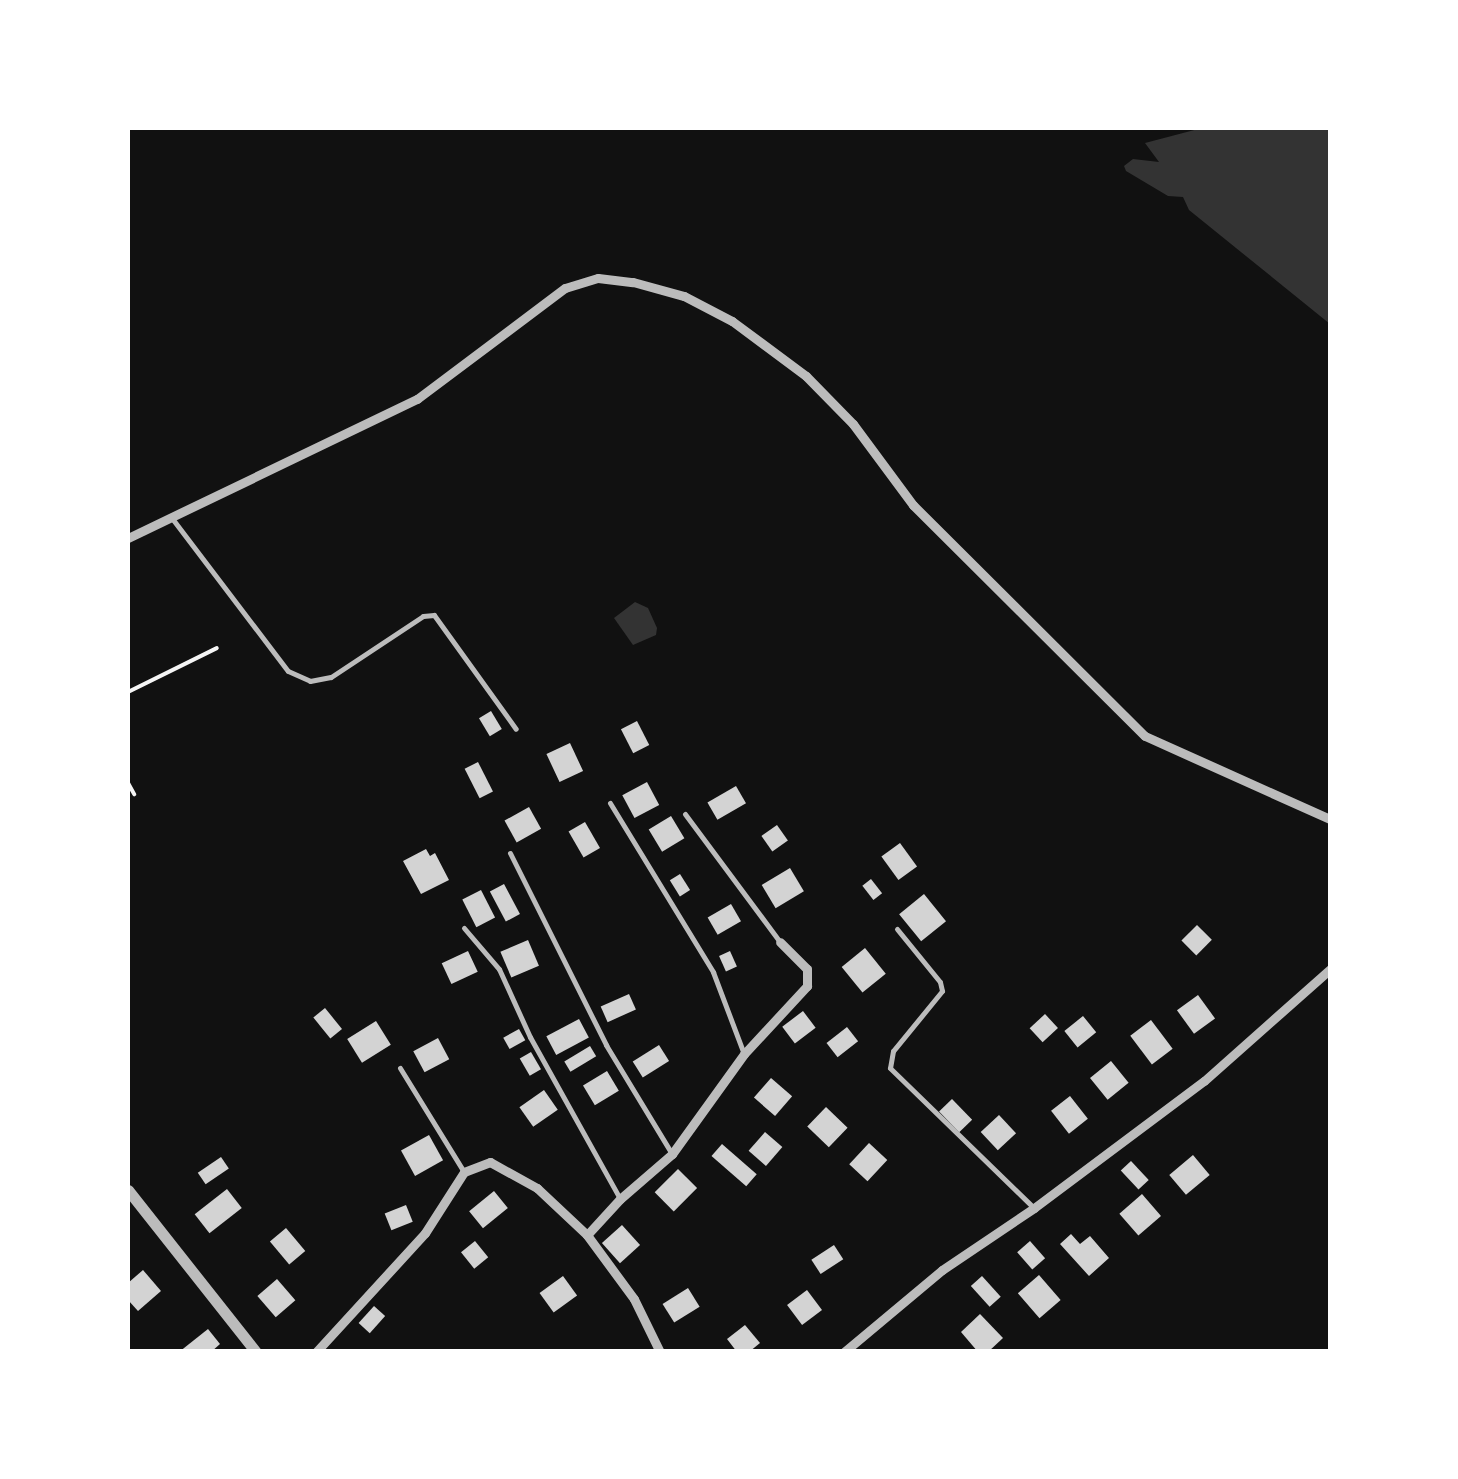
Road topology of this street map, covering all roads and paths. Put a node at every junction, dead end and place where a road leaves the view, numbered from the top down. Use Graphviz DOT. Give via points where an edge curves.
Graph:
graph roads {
  1 [pos="171,517"];
  2 [pos="128,538"];
  3 [pos="217,648"];
  4 [pos="128,692"];
  5 [pos="516,729"];
  6 [pos="128,783"];
  7 [pos="134,794"];
  8 [pos="610,803"];
  9 [pos="685,814"];
  10 [pos="1330,819"];
  11 [pos="510,853"];
  12 [pos="464,928"];
  13 [pos="898,928"];
  14 [pos="780,942"];
  15 [pos="1330,970"];
  16 [pos="744,1054"];
  17 [pos="400,1068"];
  18 [pos="672,1154"];
  19 [pos="464,1172"];
  20 [pos="128,1190"];
  21 [pos="620,1198"];
  22 [pos="1034,1208"];
  23 [pos="587,1235"];
  24 [pos="256,1352"];
  25 [pos="316,1352"];
  26 [pos="660,1352"];
  27 [pos="844,1352"];
  1 -- 2 [label="street"];
  1 -- 5 [label="lane" via="288,671 310,681 331,678 423,616 434,616"];
  1 -- 10 [label="street" via="417,399 564,288 598,278 633,282 684,296 732,321 806,376 853,424 913,505 1144,736"];
  3 -- 4 [label="path"];
  6 -- 7 [label="path"];
  8 -- 16 [label="lane" via="712,972"];
  9 -- 14 [label="lane"];
  11 -- 18 [label="lane" via="606,1045"];
  12 -- 21 [label="lane" via="499,969"];
  13 -- 22 [label="lane" via="942,991 894,1051 890,1068"];
  14 -- 16 [label="street" via="807,969 807,986"];
  15 -- 22 [label="street" via="1204,1081"];
  16 -- 18 [label="street"];
  17 -- 19 [label="lane"];
  18 -- 21 [label="street"];
  19 -- 23 [label="street" via="477,1163 508,1168"];
  19 -- 25 [label="street" via="426,1233"];
  20 -- 24 [label="street"];
  21 -- 23 [label="street"];
  22 -- 27 [label="street" via="942,1270"];
  23 -- 26 [label="street" via="634,1299"];
}
